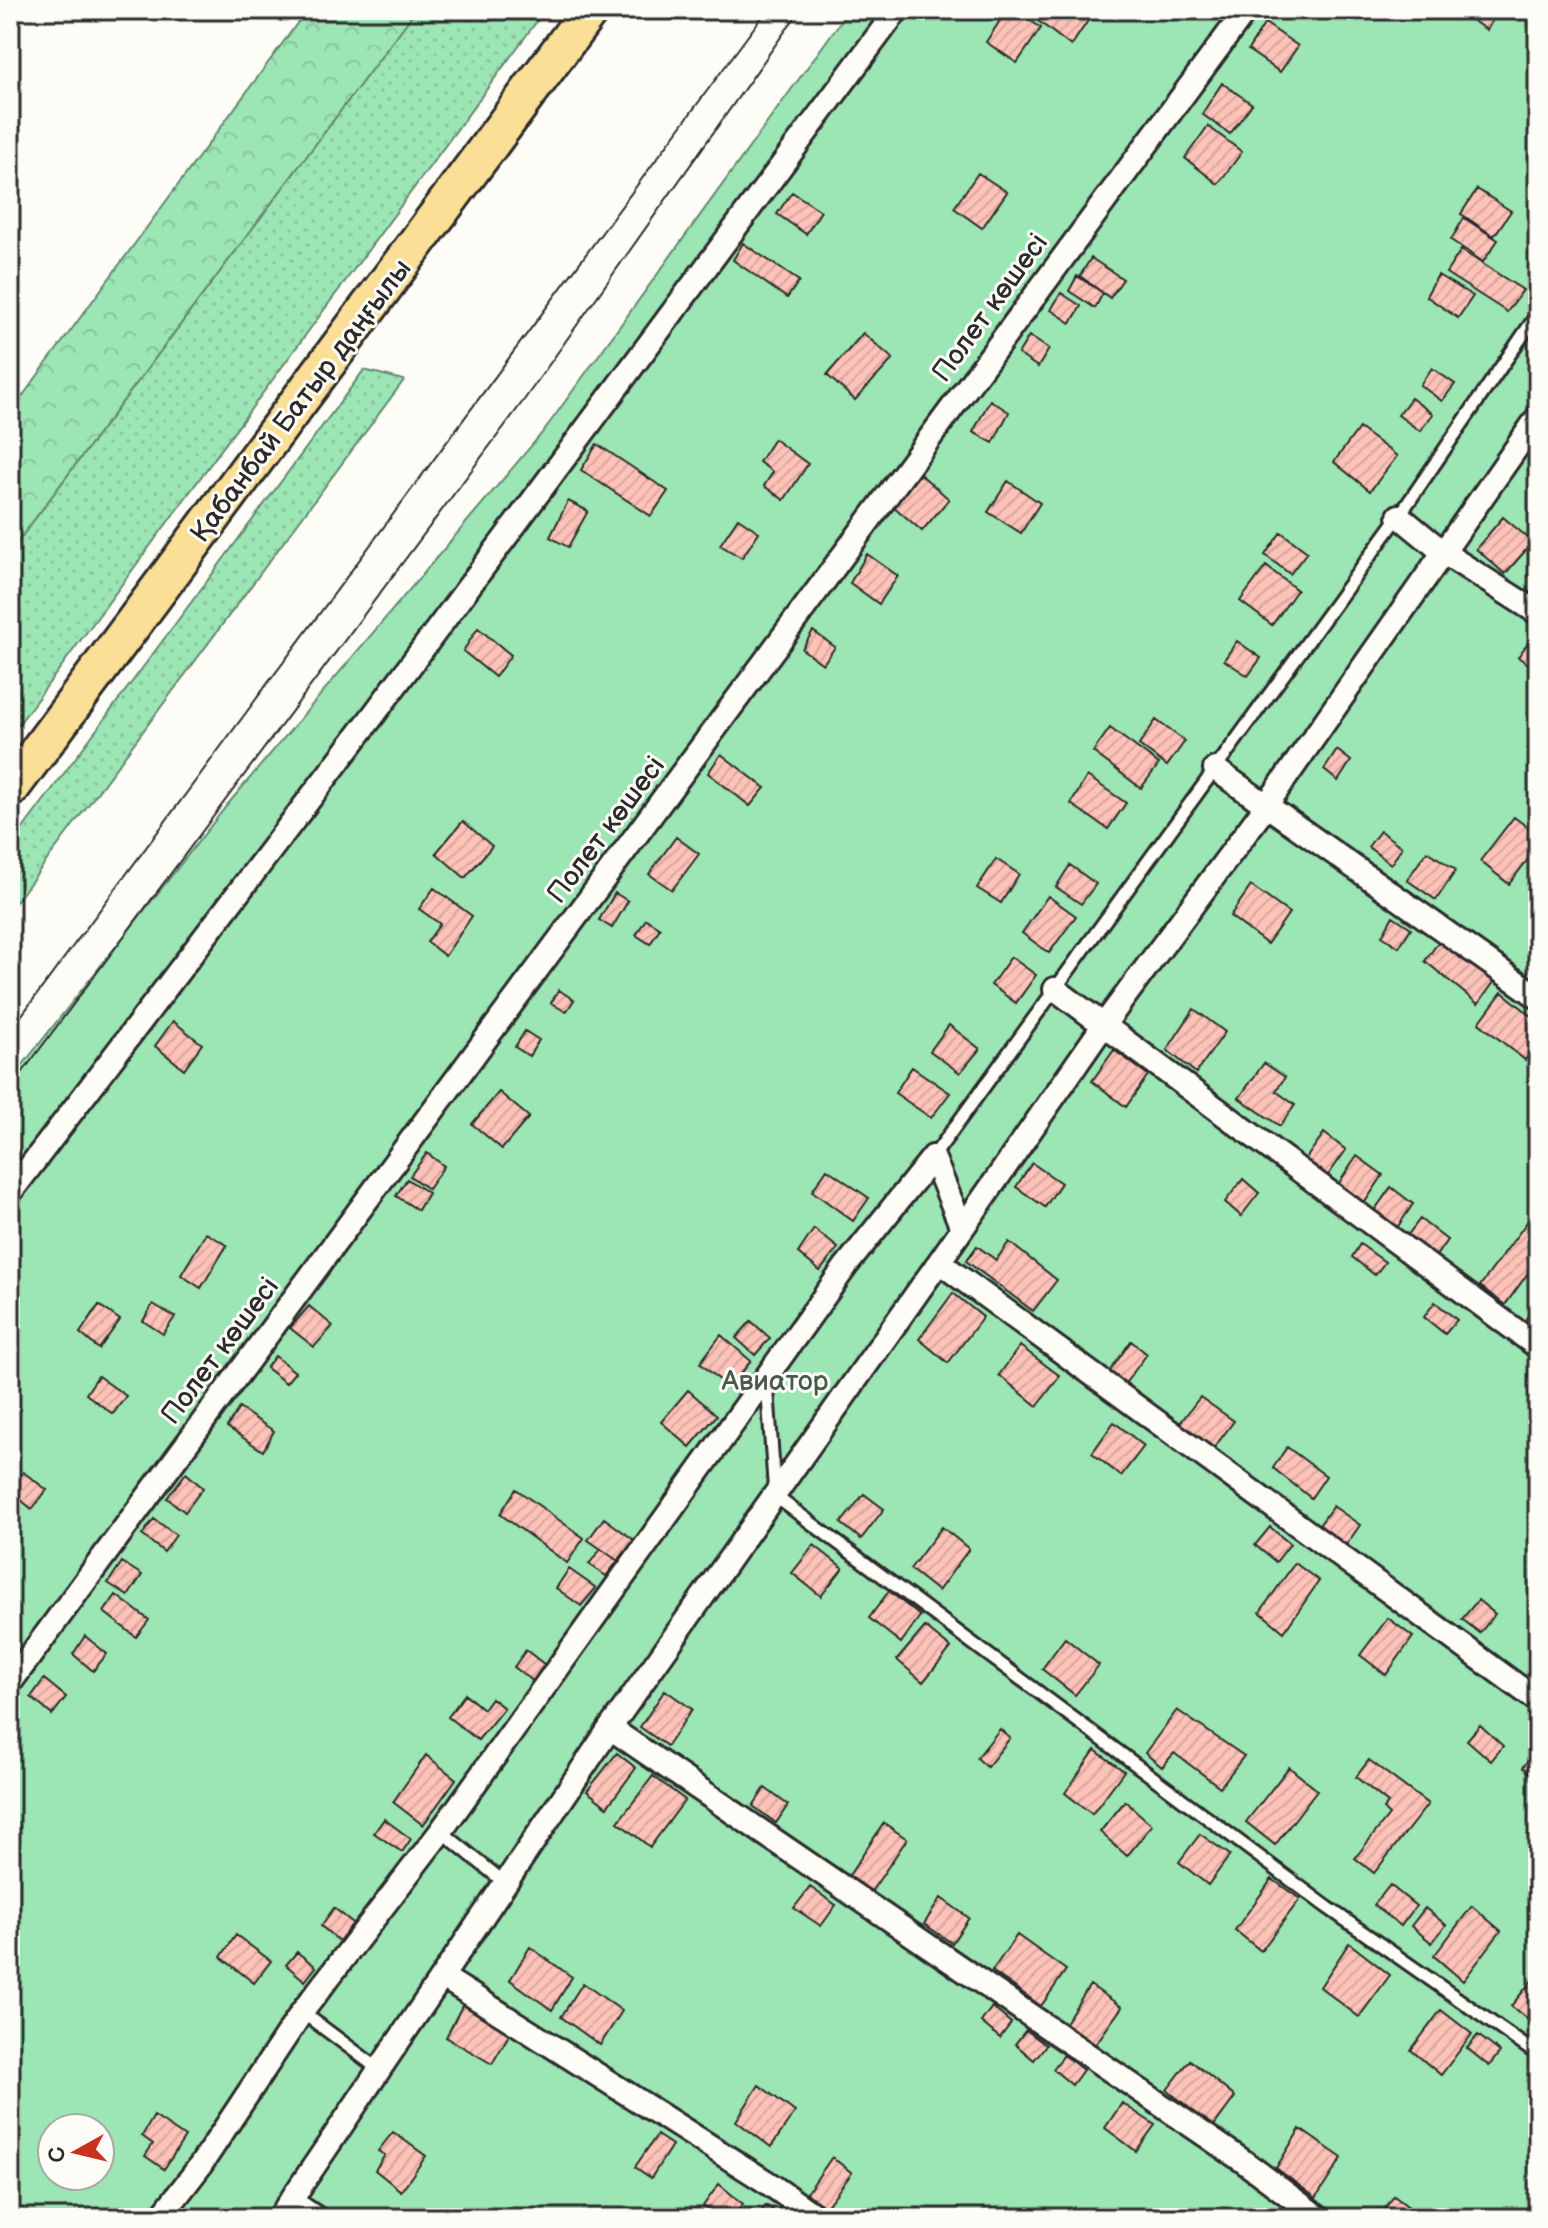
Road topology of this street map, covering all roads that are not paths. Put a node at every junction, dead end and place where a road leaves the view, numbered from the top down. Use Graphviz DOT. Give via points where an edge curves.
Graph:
graph roads {
  1 [pos="590,10"];
  2 [pos="897,10"];
  3 [pos="1246,10"];
  4 [pos="1538,313"];
  5 [pos="1538,417"];
  6 [pos="1399,516"];
  7 [pos="1444,553"];
  8 [pos="1538,613"];
  9 [pos="1215,769"];
  10 [pos="10,789"];
  11 [pos="1266,806"];
  12 [pos="1055,989"];
  13 [pos="1538,997"];
  14 [pos="1103,1026"];
  15 [pos="933,1157"];
  16 [pos="10,1193"];
  17 [pos="962,1228"];
  18 [pos="939,1262"];
  19 [pos="1538,1347"];
  20 [pos="767,1377"];
  21 [pos="775,1496"];
  22 [pos="10,1683"];
  23 [pos="1538,1701"];
  24 [pos="610,1728"];
  25 [pos="441,1831"];
  26 [pos="505,1883"];
  27 [pos="443,1977"];
  28 [pos="302,2012"];
  29 [pos="1538,2055"];
  30 [pos="381,2070"];
  31 [pos="285,2210"];
  32 [pos="160,2218"];
  33 [pos="316,2218"];
  34 [pos="818,2218"];
  35 [pos="1319,2218"];
  1 -- 10 [label="main road, Қабанбай Батыр даңғылы"];
  2 -- 16 [label="street" via="375,713"];
  3 -- 22 [label="street, Полет көшесі"];
  4 -- 6 [label="lane"];
  5 -- 7 [label="street"];
  6 -- 7 [label="street"];
  6 -- 9 [label="lane"];
  7 -- 8 [label="street"];
  7 -- 11 [label="street"];
  9 -- 11 [label="street"];
  9 -- 12 [label="lane"];
  11 -- 13 [label="street"];
  11 -- 14 [label="street"];
  12 -- 14 [label="street"];
  12 -- 15 [label="lane"];
  14 -- 17 [label="street"];
  14 -- 19 [label="street"];
  15 -- 17 [label="street"];
  15 -- 20 [label="street"];
  17 -- 18 [label="street"];
  18 -- 21 [label="street"];
  18 -- 23 [label="street"];
  20 -- 21 [label="lane"];
  20 -- 25 [label="street"];
  21 -- 24 [label="street"];
  21 -- 29 [label="lane" via="1327,1907"];
  24 -- 26 [label="street"];
  24 -- 35 [label="street"];
  25 -- 26 [label="lane"];
  25 -- 28 [label="street"];
  26 -- 27 [label="street"];
  27 -- 30 [label="street"];
  27 -- 34 [label="street"];
  28 -- 30 [label="lane"];
  28 -- 32 [label="street"];
  30 -- 31 [label="street"];
  31 -- 33 [label="street"];
}
